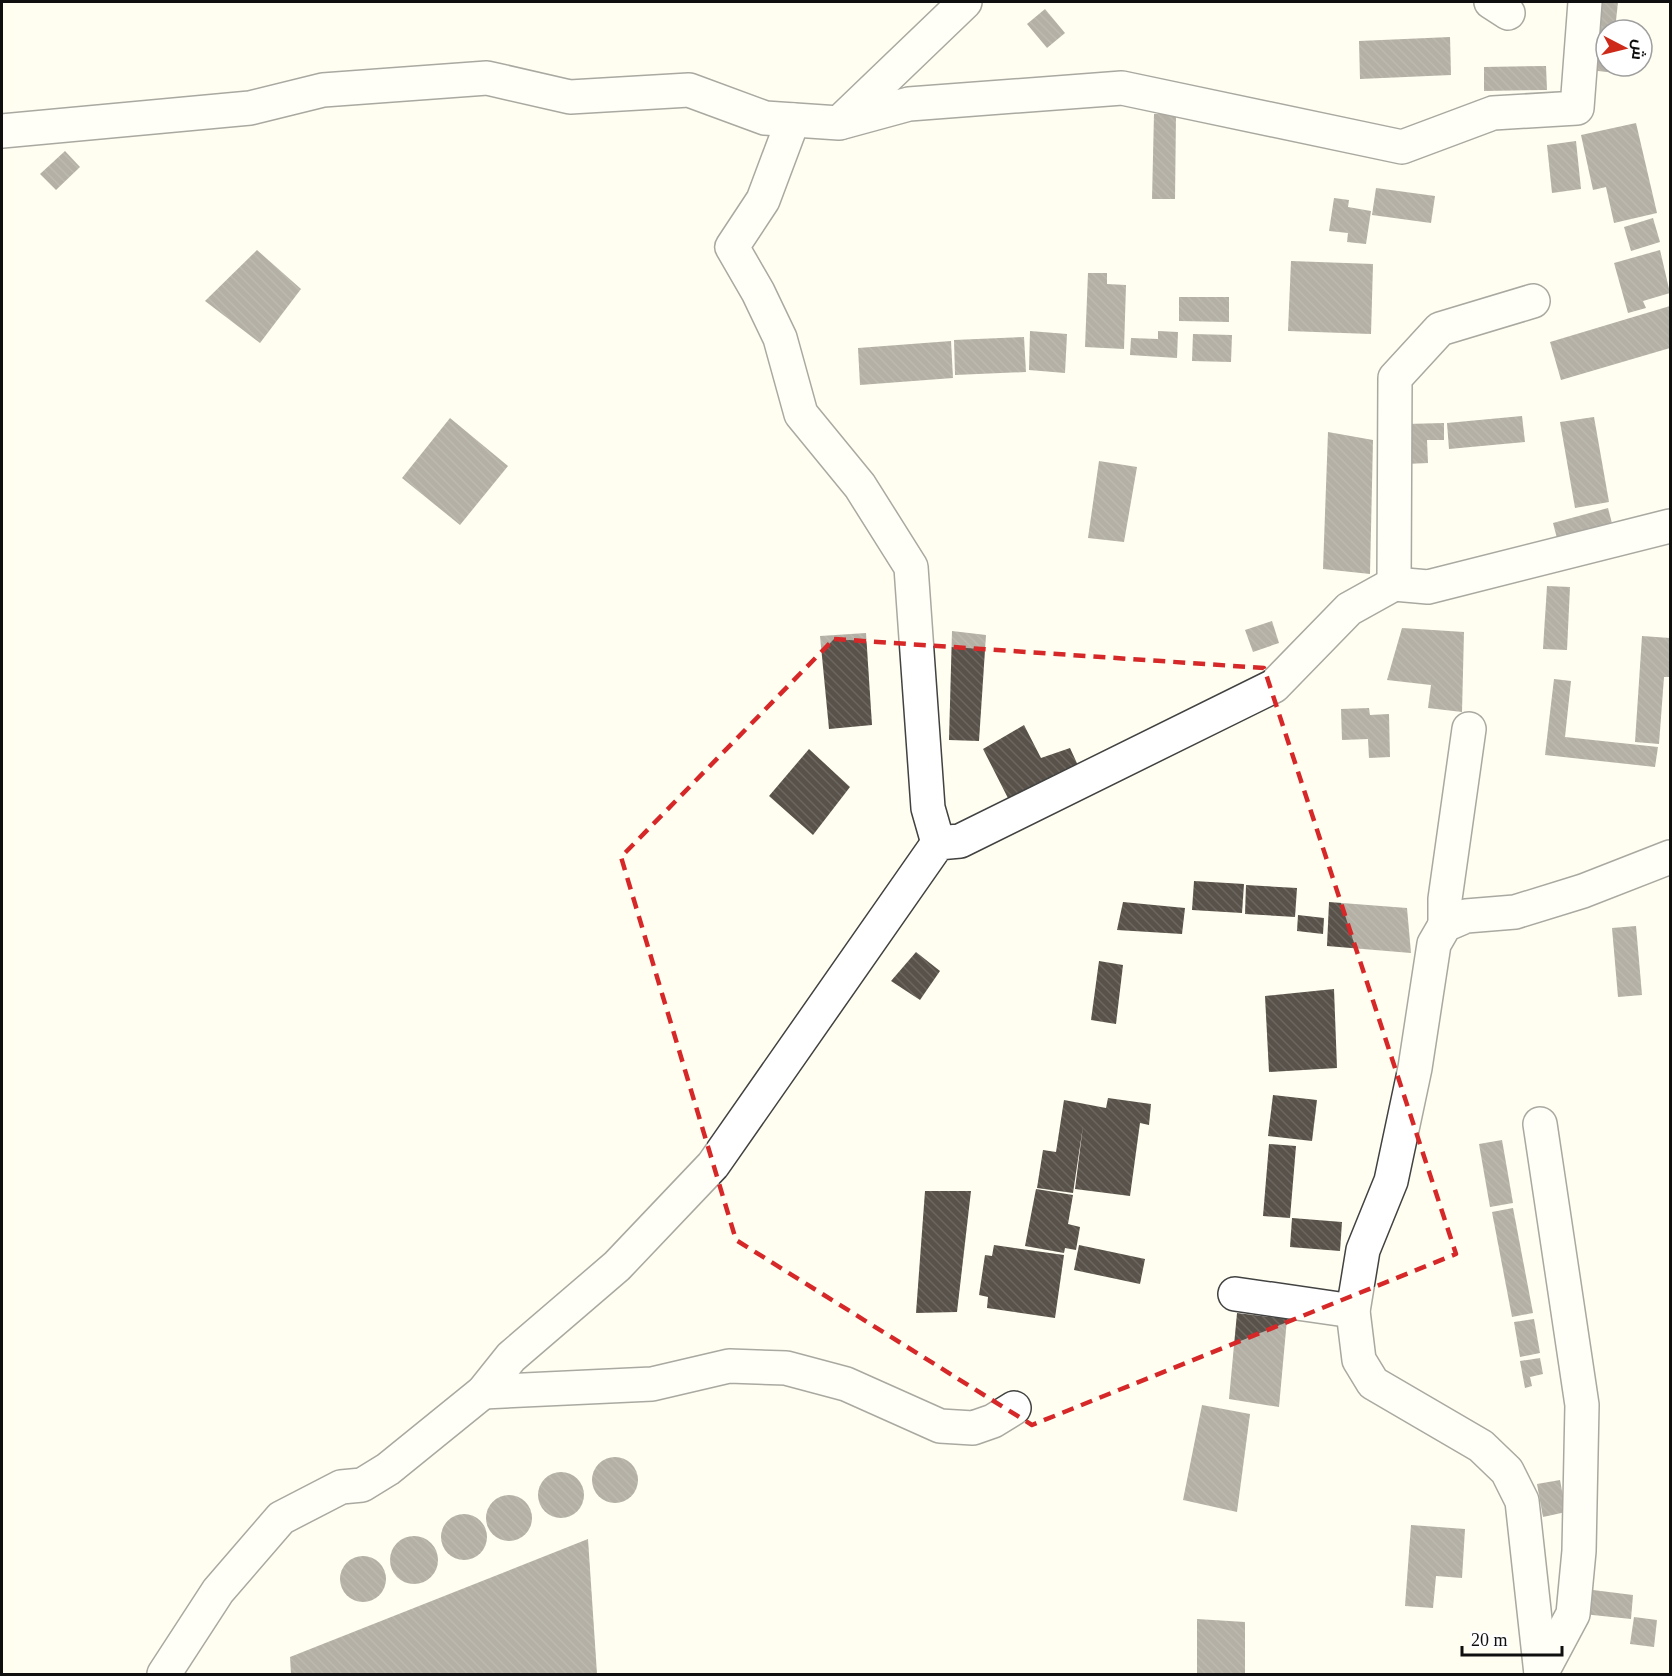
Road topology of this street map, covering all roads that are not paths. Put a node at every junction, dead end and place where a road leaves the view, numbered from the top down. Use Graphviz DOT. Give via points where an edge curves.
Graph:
graph roads {
  1 [pos="965,2"];
  2 [pos="1585,2"];
  3 [pos="793,120"];
  4 [pos="839,123"];
  5 [pos="2,130"];
  6 [pos="1533,302"];
  7 [pos="1671,526"];
  8 [pos="1394,584"];
  9 [pos="1469,729"];
  10 [pos="938,843"];
  11 [pos="1671,857"];
  12 [pos="1445,925"];
  13 [pos="1540,1124"];
  14 [pos="1235,1294"];
  15 [pos="1353,1311"];
  16 [pos="483,1392"];
  17 [pos="1014,1408"];
  18 [pos="164,1674"];
  19 [pos="1541,1674"];
  1 -- 4 [label="street"];
  2 -- 4 [label="street" via="1577,108 1493,113 1402,147 1122,88 909,104"];
  3 -- 4 [label="street"];
  3 -- 5 [label="street" via="765,118 689,90 570,97 487,78 323,90 250,108"];
  3 -- 10 [label="street" via="763,200 732,247 780,338 801,414 860,486 911,567 928,808"];
  6 -- 8 [label="street" via="1440,329 1395,378"];
  7 -- 8 [label="street" via="1428,587"];
  8 -- 10 [label="street" via="1348,609 1274,686 960,841"];
  9 -- 12 [label="street" via="1445,899"];
  10 -- 16 [label="street" via="713,1165 617,1266 511,1357"];
  11 -- 12 [label="street" via="1515,912 1466,916"];
  12 -- 15 [label="street" via="1434,944 1415,1068 1391,1181 1363,1250"];
  13 -- 19 [label="street" via="1582,1406 1579,1551 1573,1614"];
  14 -- 15 [label="street"];
  15 -- 19 [label="street" via="1359,1360 1373,1383 1481,1446 1507,1471 1522,1501"];
  16 -- 17 [label="street" via="652,1384 741,1366 786,1368 846,1384 940,1425 973,1428"];
  16 -- 18 [label="street" via="388,1469 362,1485 341,1487 281,1518 218,1591"];
}
